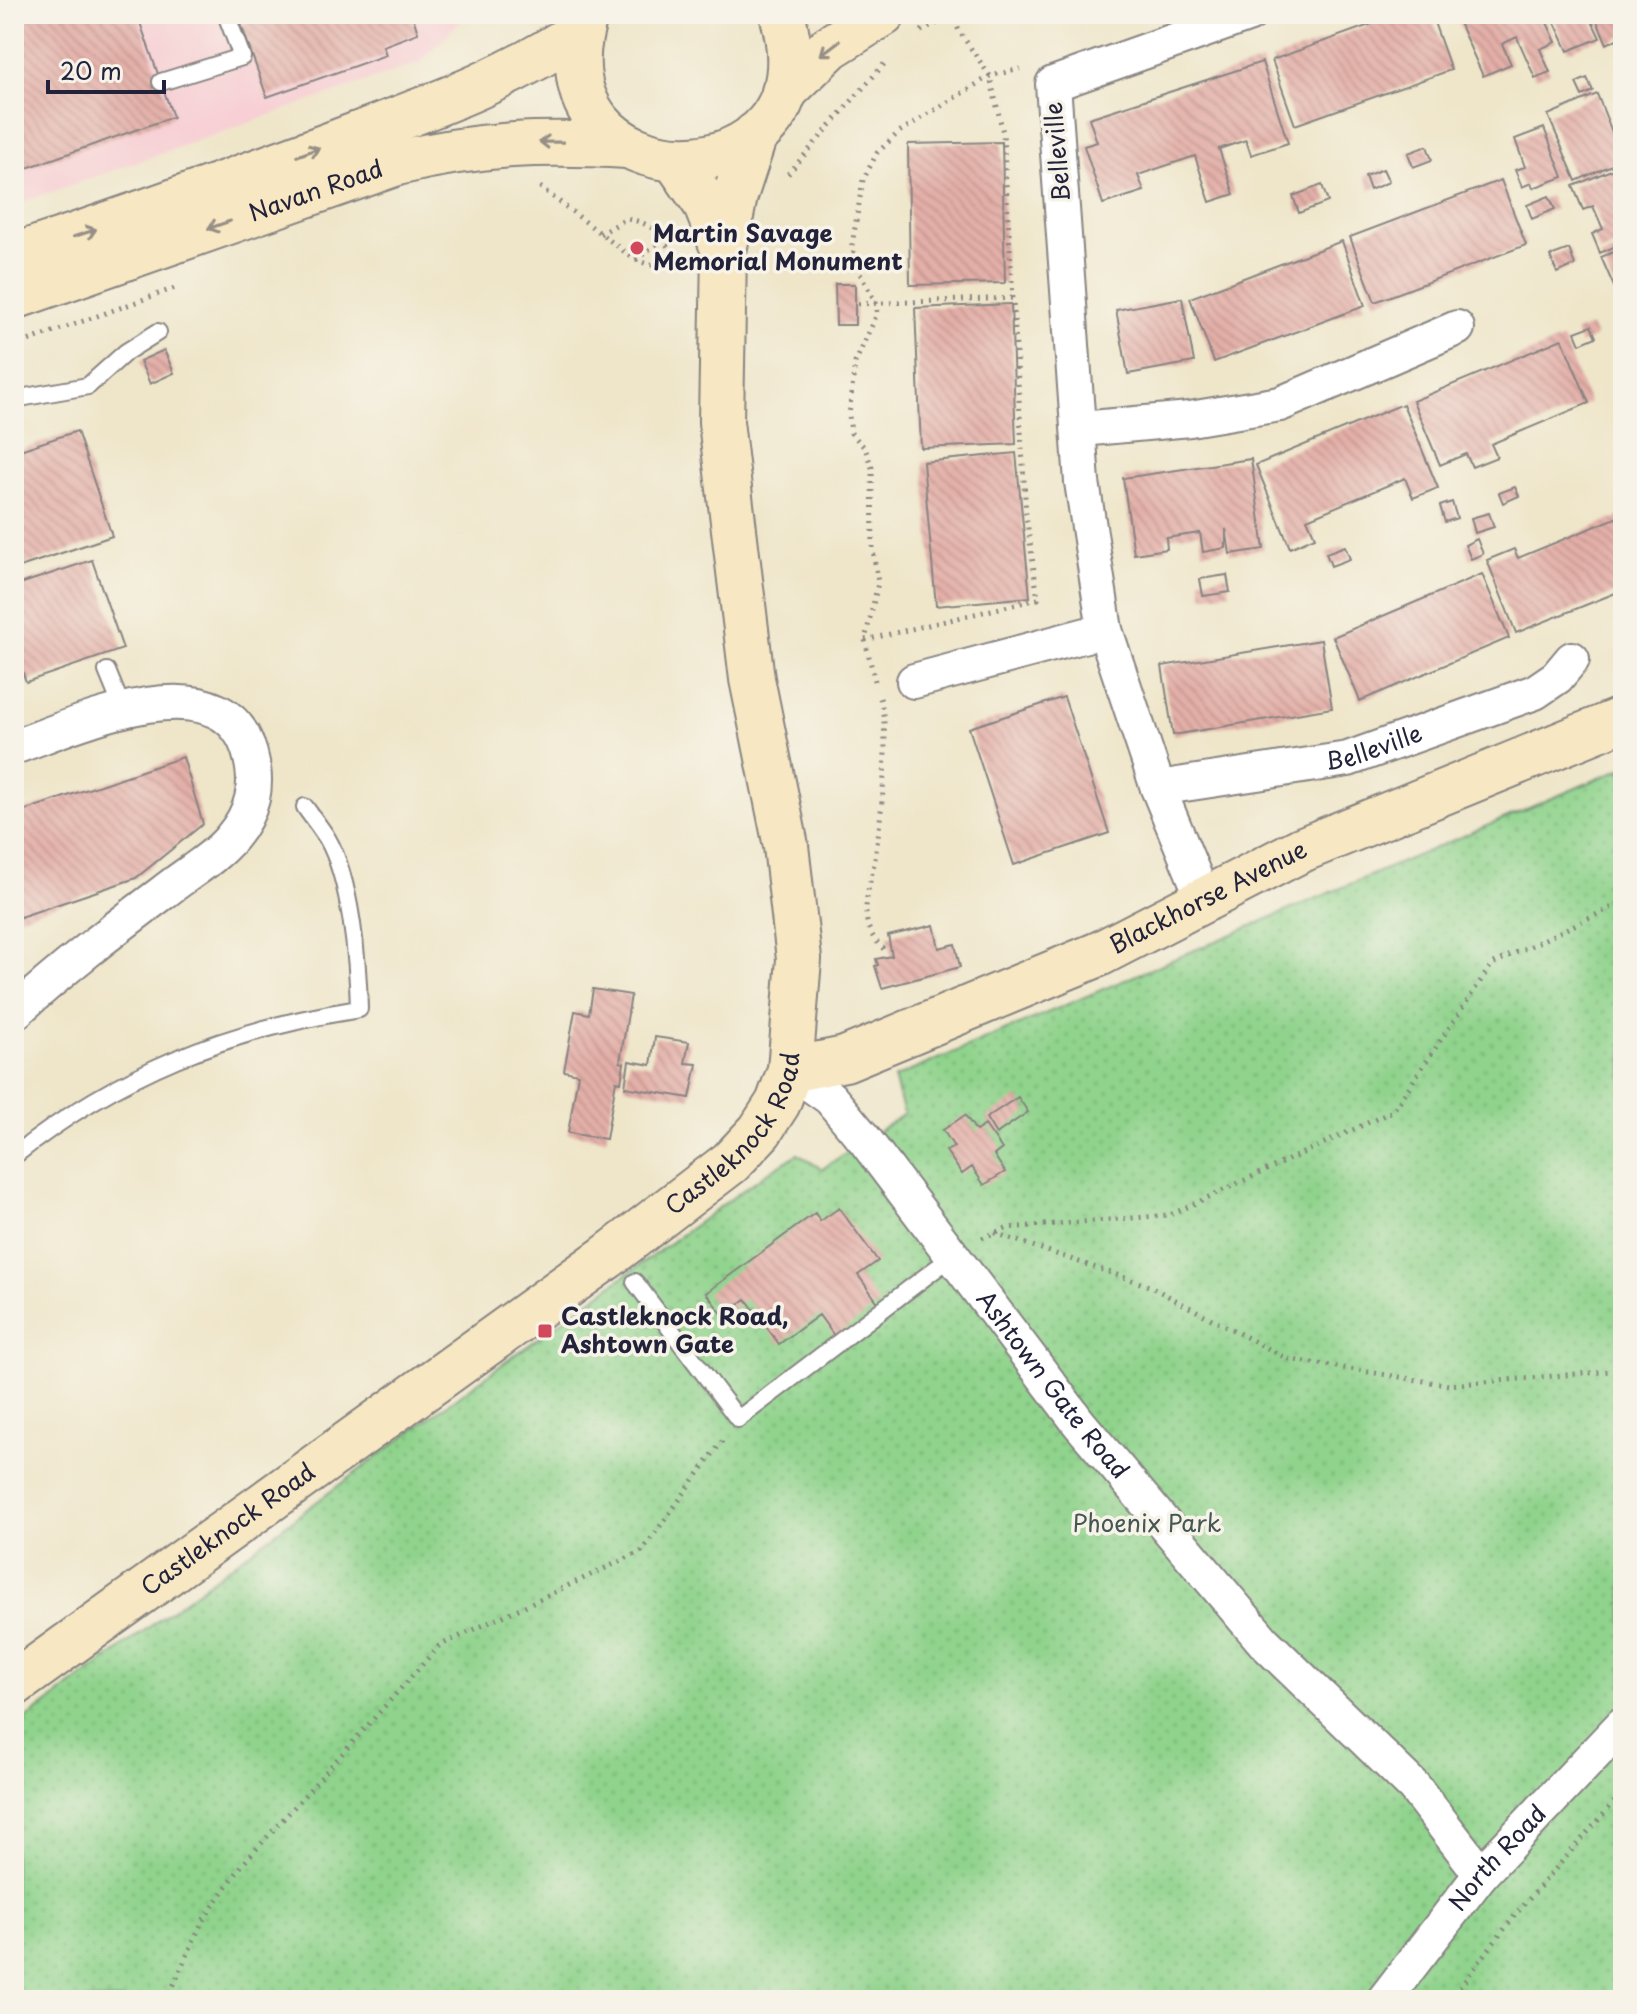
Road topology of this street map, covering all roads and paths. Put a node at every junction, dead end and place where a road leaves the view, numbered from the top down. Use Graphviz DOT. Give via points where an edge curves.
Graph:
graph roads {
  1 [pos="226,14"];
  2 [pos="782,14"];
  3 [pos="954,14"];
  4 [pos="1250,14"];
  5 [pos="583,22"];
  6 [pos="898,26"];
  7 [pos="890,58"];
  8 [pos="990,76"];
  9 [pos="161,82"];
  10 [pos="1053,84"];
  11 [pos="784,92"];
  12 [pos="755,135"];
  13 [pos="628,146"];
  14 [pos="676,161"];
  15 [pos="534,183"];
  16 [pos="781,184"];
  17 [pos="600,234"];
  18 [pos="663,239"];
  19 [pos="724,251"];
  20 [pos="14,256"];
  21 [pos="636,260"];
  22 [pos="670,266"];
  23 [pos="679,266"];
  24 [pos="183,285"];
  25 [pos="14,297"];
  26 [pos="1014,298"];
  27 [pos="876,303"];
  28 [pos="858,304"];
  29 [pos="1457,328"];
  30 [pos="158,332"];
  31 [pos="14,346"];
  32 [pos="14,399"];
  33 [pos="1081,429"];
  34 [pos="1105,630"];
  35 [pos="865,640"];
  36 [pos="1572,659"];
  37 [pos="107,671"];
  38 [pos="914,681"];
  39 [pos="123,710"];
  40 [pos="1623,719"];
  41 [pos="14,747"];
  42 [pos="1158,788"];
  43 [pos="305,807"];
  44 [pos="1204,900"];
  45 [pos="1623,902"];
  46 [pos="886,951"];
  47 [pos="14,1013"];
  48 [pos="790,1070"];
  49 [pos="14,1156"];
  50 [pos="994,1233"];
  51 [pos="954,1255"];
  52 [pos="635,1282"];
  53 [pos="1623,1370"];
  54 [pos="738,1419"];
  55 [pos="14,1684"];
  56 [pos="1623,1724"];
  57 [pos="1623,1792"];
  58 [pos="1481,1874"];
  59 [pos="167,2000"];
  60 [pos="1384,2000"];
  61 [pos="1450,2000"];
  1 -- 9 [label="lane" via="242,57"];
  2 -- 11 [label="main road" via="790,50"];
  3 -- 6 [label="path"];
  3 -- 8 [label="path" via="959,31"];
  4 -- 10 [label="street, Belleville"];
  5 -- 13 [label="main road" via="579,72 584,93 602,123"];
  20 -- 5 [label="main road, Navan Road, one-way" via="489,85 542,57"];
  6 -- 11 [label="main road, one-way" via="830,47"];
  7 -- 16 [label="path"];
  8 -- 10 [label="path" via="1023,68"];
  8 -- 26 [label="path" via="1008,173"];
  8 -- 27 [label="path" via="899,132 877,153 863,180 852,245 858,270"];
  10 -- 33 [label="street, Belleville"];
  11 -- 12 [label="main road"];
  12 -- 14 [label="main road" via="720,156"];
  12 -- 19 [label="main road, Castleknock Road"];
  13 -- 14 [label="main road"];
  13 -- 25 [label="main road, Navan Road, one-way" via="544,141 458,148 397,163"];
  14 -- 19 [label="main road, Castleknock Road" via="705,203"];
  15 -- 17 [label="path"];
  17 -- 18 [label="path" via="626,219 648,223"];
  17 -- 21 [label="path"];
  18 -- 21 [label="path"];
  18 -- 23 [label="path"];
  19 -- 48 [label="main road, Castleknock Road" via="721,422 752,679 786,846 799,959"];
  21 -- 22 [label="path"];
  24 -- 31 [label="path"];
  26 -- 27 [label="path"];
  26 -- 35 [label="path" via="1026,514 1038,599"];
  27 -- 28 [label="path"];
  27 -- 35 [label="path" via="876,322 863,341 850,388 851,433 865,448 872,468 878,583"];
  29 -- 33 [label="street" via="1280,404"];
  30 -- 32 [label="lane" via="88,386"];
  33 -- 34 [label="street, Belleville" via="1082,482"];
  34 -- 38 [label="street"];
  34 -- 42 [label="street, Belleville"];
  35 -- 46 [label="path" via="885,715 875,857 866,904 868,925"];
  36 -- 42 [label="street, Belleville" via="1535,692 1348,759"];
  37 -- 39 [label="lane"];
  39 -- 41 [label="street"];
  39 -- 47 [label="street" via="174,700 216,710 246,739 256,776 252,805 231,839"];
  40 -- 44 [label="main road, Blackhorse Avenue" via="1301,850"];
  42 -- 44 [label="street, Belleville"];
  43 -- 49 [label="lane" via="328,840 340,877 357,959 359,1009 237,1036 123,1081"];
  44 -- 48 [label="main road, Blackhorse Avenue" via="1099,954 850,1057"];
  45 -- 50 [label="path" via="1492,964 1393,1111 1170,1215"];
  48 -- 51 [label="street, Ashtown Gate Road" via="830,1098"];
  48 -- 55 [label="main road, Castleknock Road" via="778,1103 731,1162 425,1391"];
  50 -- 51 [label="path"];
  50 -- 53 [label="path" via="1149,1286 1288,1359 1449,1385"];
  51 -- 54 [label="lane"];
  51 -- 58 [label="street, Ashtown Gate Road" via="1079,1423 1264,1642 1414,1787"];
  52 -- 54 [label="lane"];
  54 -- 59 [label="path" via="642,1551 439,1646 242,1865 202,1922"];
  56 -- 58 [label="street, North Road"];
  57 -- 61 [label="path" via="1516,1914"];
  58 -- 60 [label="street, North Road"];
}
